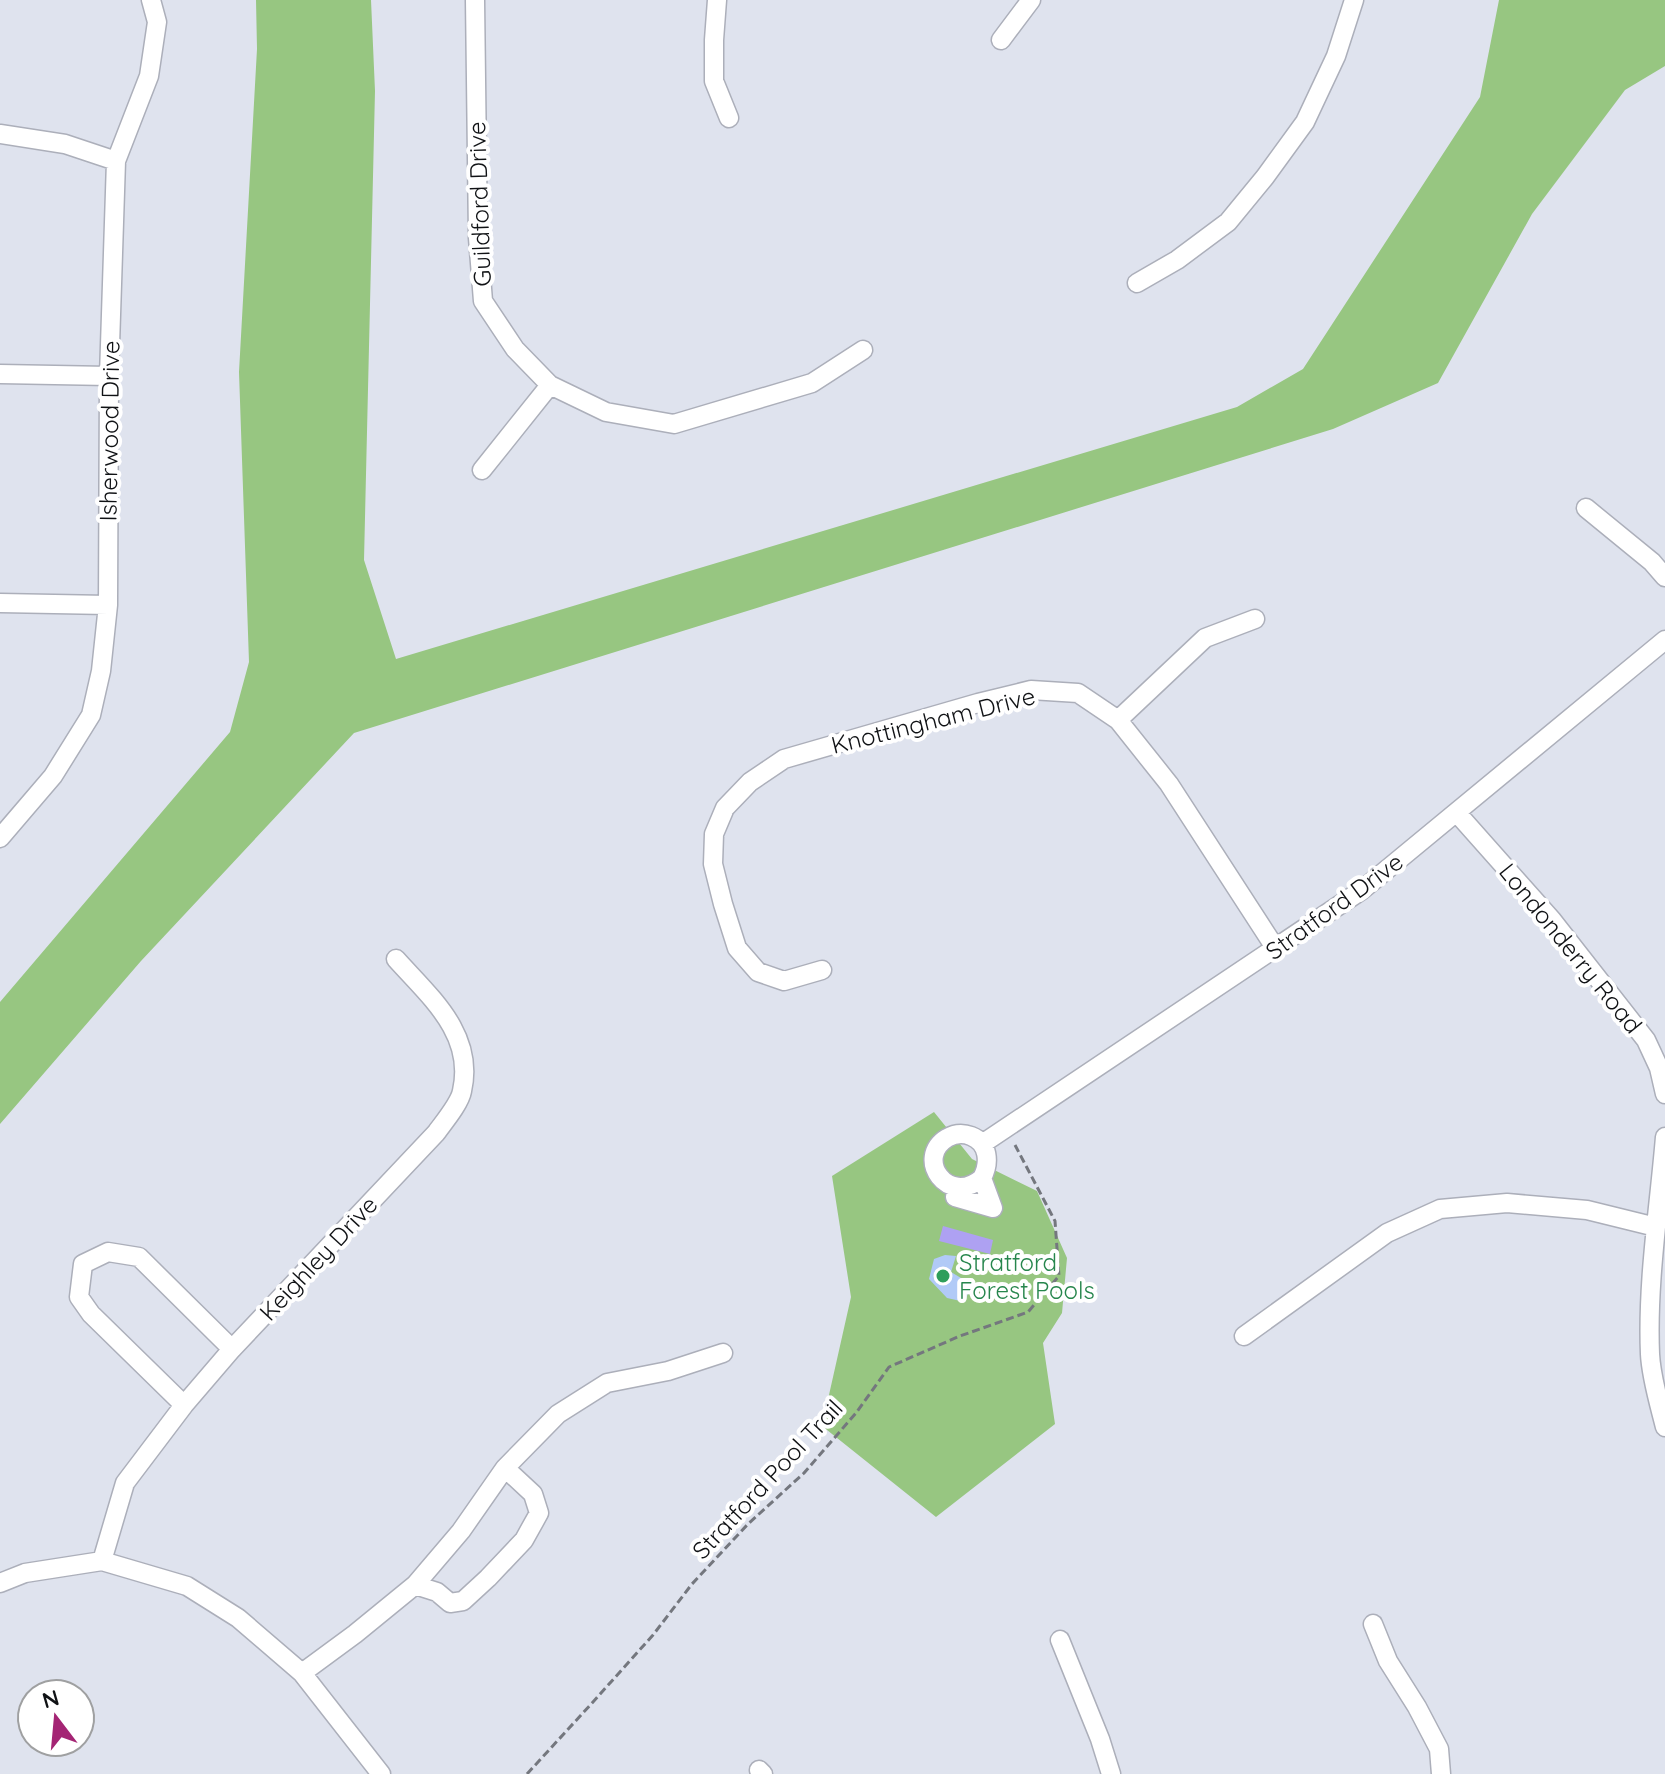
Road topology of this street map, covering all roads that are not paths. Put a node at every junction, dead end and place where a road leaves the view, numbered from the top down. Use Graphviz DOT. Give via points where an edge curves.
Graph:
graph roads {
  1 [pos="151,0"];
  2 [pos="475,0"];
  3 [pos="717,0"];
  4 [pos="1031,0"];
  5 [pos="1354,0"];
  6 [pos="1001,40"];
  7 [pos="729,118"];
  8 [pos="0,134"];
  9 [pos="116,161"];
  10 [pos="1137,283"];
  11 [pos="863,350"];
  12 [pos="0,374"];
  13 [pos="109,376"];
  14 [pos="550,385"];
  15 [pos="482,470"];
  16 [pos="1586,508"];
  17 [pos="1665,577"];
  18 [pos="0,603"];
  19 [pos="108,605"];
  20 [pos="1255,619"];
  21 [pos="1665,640"];
  22 [pos="1118,720"];
  23 [pos="1457,813"];
  24 [pos="0,838"];
  25 [pos="1276,949"];
  26 [pos="396,959"];
  27 [pos="822,970"];
  28 [pos="1665,1094"];
  29 [pos="1665,1137"];
  30 [pos="982,1144"];
  31 [pos="982,1178"];
  32 [pos="957,1187"];
  33 [pos="1656,1227"];
  34 [pos="1244,1336"];
  35 [pos="232,1349"];
  36 [pos="723,1353"];
  37 [pos="184,1405"];
  38 [pos="1665,1427"];
  39 [pos="505,1468"];
  40 [pos="102,1561"];
  41 [pos="0,1583"];
  42 [pos="415,1585"];
  43 [pos="1373,1624"];
  44 [pos="1060,1640"];
  45 [pos="302,1673"];
  46 [pos="381,1774"];
  47 [pos="1111,1774"];
  48 [pos="1441,1774"];
  1 -- 9 [label="street, Isherwood Drive" via="157,22 149,76"];
  2 -- 14 [label="street, Guildford Drive" via="483,301 515,349"];
  3 -- 7 [label="street" via="714,81"];
  4 -- 6 [label="street"];
  5 -- 10 [label="street" via="1336,56 1305,122 1265,177 1228,222"];
  8 -- 9 [label="street" via="65,144"];
  9 -- 13 [label="street, Isherwood Drive"];
  11 -- 14 [label="street, Guildford Drive" via="812,383 674,424 606,412"];
  12 -- 13 [label="street"];
  13 -- 19 [label="street, Isherwood Drive"];
  14 -- 15 [label="street"];
  16 -- 17 [label="street"];
  18 -- 19 [label="street"];
  19 -- 24 [label="street, Isherwood Drive" via="91,715 53,776"];
  20 -- 22 [label="street" via="1205,638"];
  21 -- 23 [label="street, Stratford Drive"];
  22 -- 25 [label="street, Knottingham Drive" via="1169,784"];
  22 -- 27 [label="street, Knottingham Drive" via="1078,693 1031,690 784,759 750,782 725,808 714,834 713,864 737,948 758,972 784,981"];
  23 -- 25 [label="street, Stratford Drive" via="1362,890"];
  23 -- 28 [label="street, Londonderry Road" via="1552,920 1646,1040"];
  25 -- 30 [label="street, Stratford Drive"];
  26 -- 35 [label="street, Keighley Drive" via="447,1016 465,1056 462,1094 436,1133"];
  29 -- 33 [label="street"];
  30 -- 31 [label="street" via="988,1161"];
  30 -- 32 [label="street" via="959,1134 937,1147 936,1172"];
  31 -- 32 [label="street"];
  31 -- 32 [label="street" via="993,1208 955,1197"];
  33 -- 34 [label="street" via="1587,1210 1507,1203 1440,1209 1387,1233"];
  33 -- 38 [label="street" via="1650,1357"];
  35 -- 37 [label="street, Keighley Drive"];
  35 -- 37 [label="street" via="139,1257 108,1252 83,1264 79,1297 91,1314"];
  36 -- 39 [label="street" via="607,1383 558,1414"];
  37 -- 40 [label="street, Keighley Drive" via="125,1483"];
  39 -- 42 [label="street"];
  39 -- 42 [label="street" via="533,1494 539,1513 524,1540 463,1601 450,1603"];
  40 -- 41 [label="street" via="25,1573"];
  40 -- 45 [label="street" via="187,1586 238,1618"];
  42 -- 45 [label="street"];
  43 -- 48 [label="street" via="1388,1661 1439,1749"];
  44 -- 47 [label="street"];
  45 -- 46 [label="street"];
}
